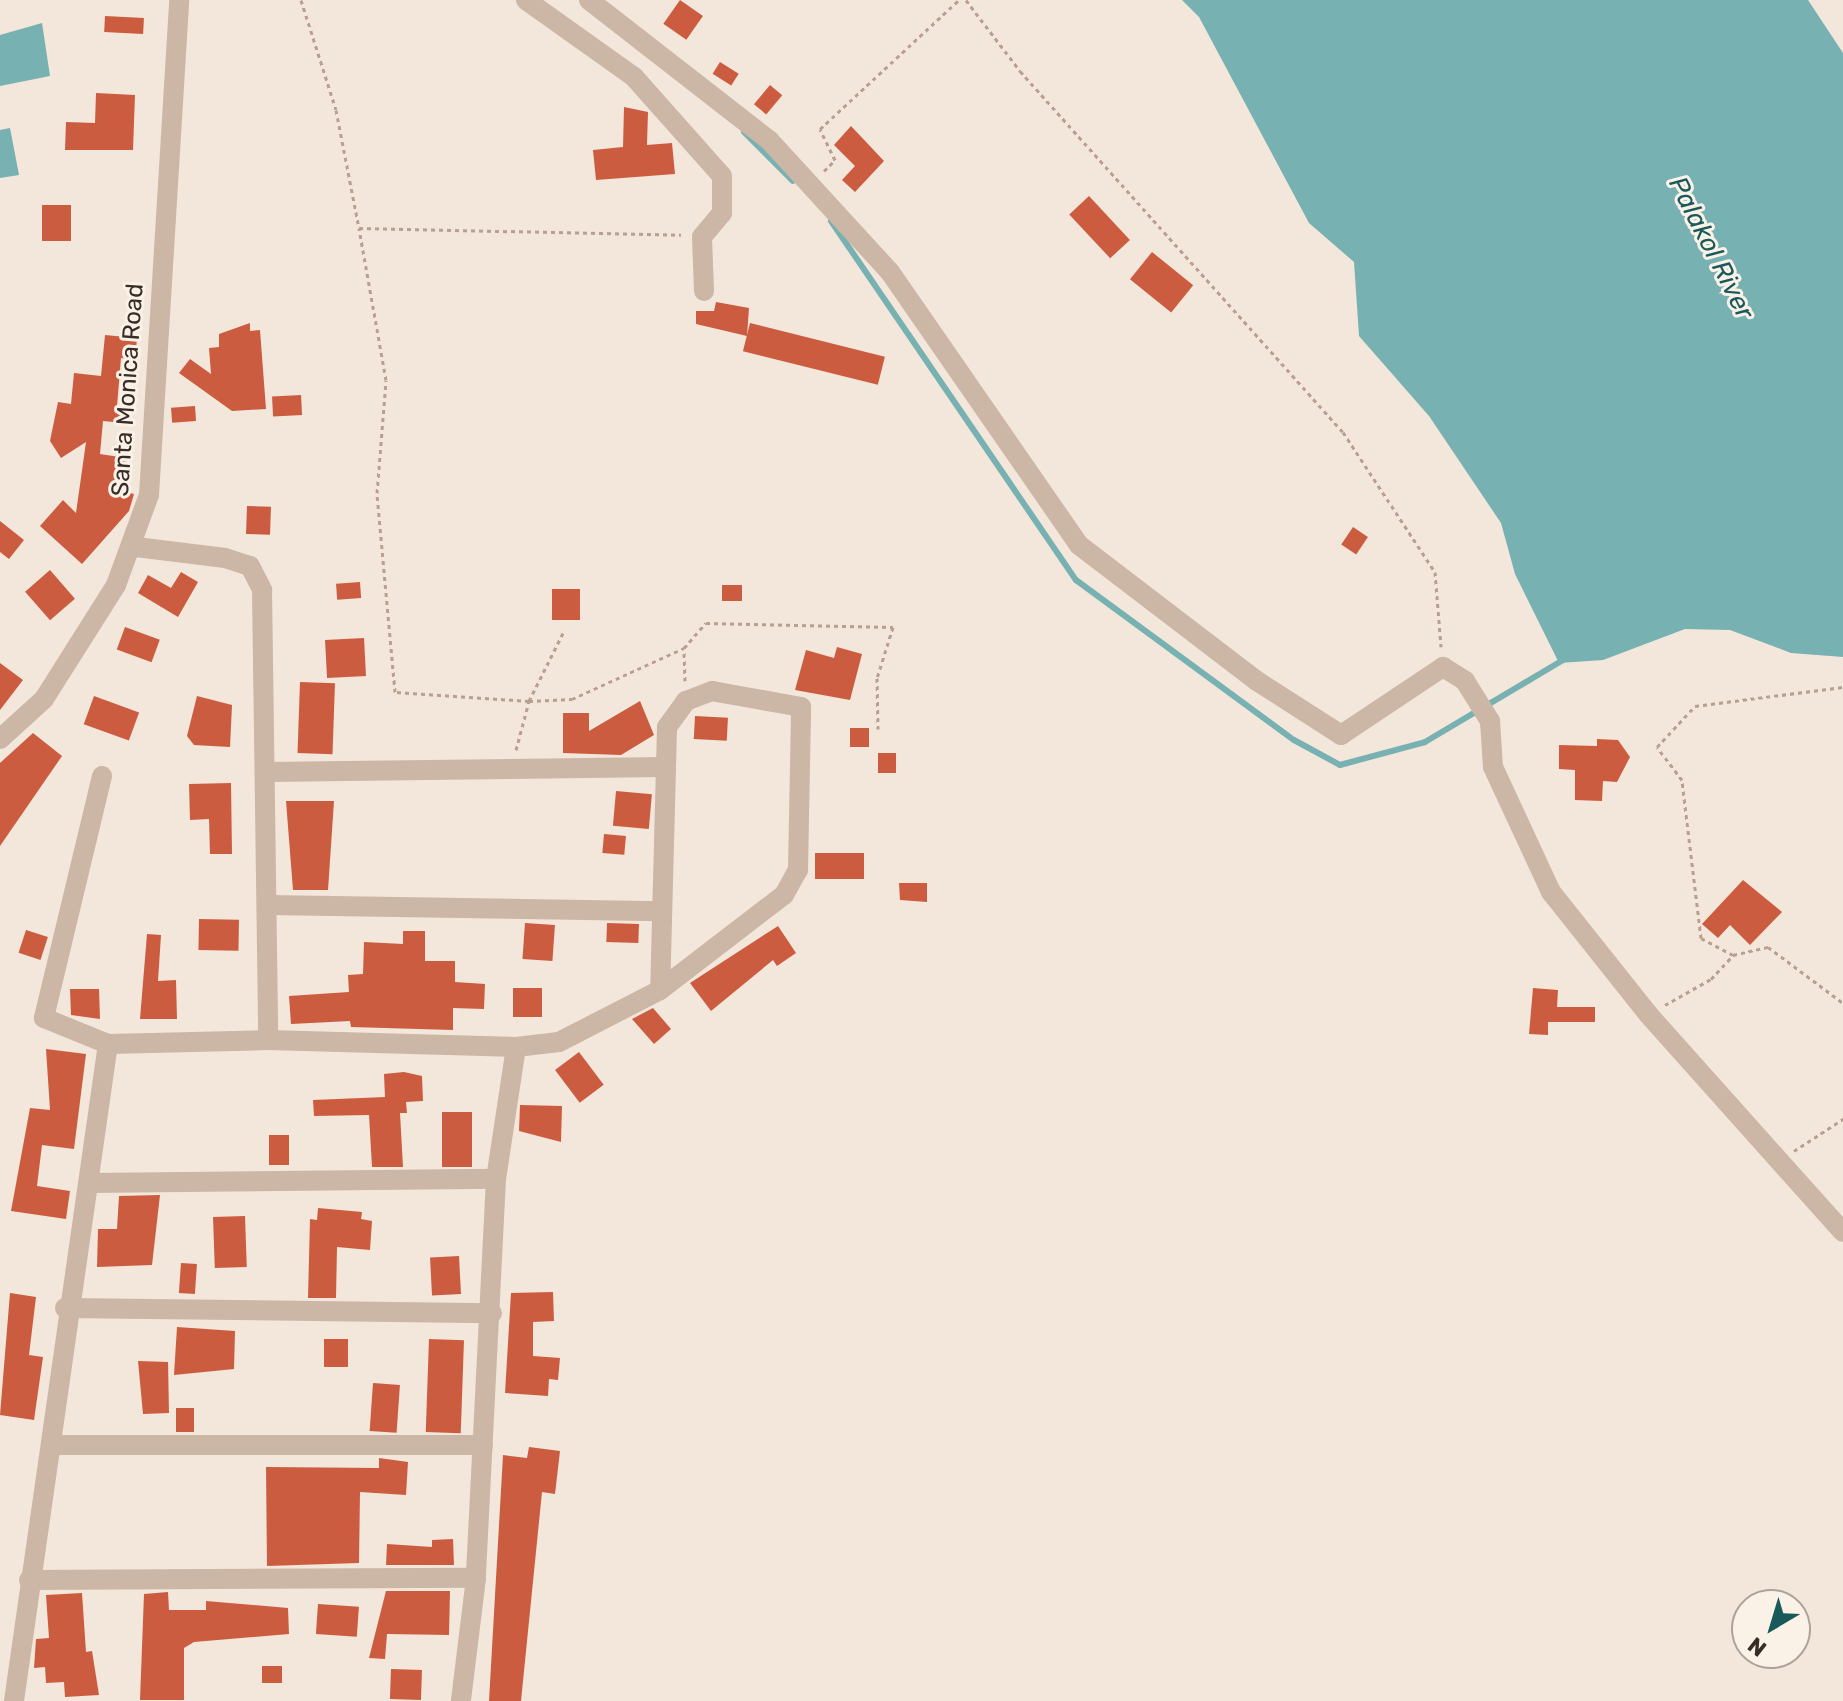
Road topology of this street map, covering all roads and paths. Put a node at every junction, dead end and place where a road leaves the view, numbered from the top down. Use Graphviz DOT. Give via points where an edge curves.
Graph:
graph roads {
  1 [pos="179,0"];
  2 [pos="301,0"];
  3 [pos="526,0"];
  4 [pos="589,0"];
  5 [pos="959,0"];
  6 [pos="966,0"];
  7 [pos="810,184"];
  8 [pos="359,228"];
  9 [pos="702,237"];
  10 [pos="704,291"];
  11 [pos="136,547"];
  12 [pos="563,633"];
  13 [pos="684,648"];
  14 [pos="1443,667"];
  15 [pos="1843,687"];
  16 [pos="529,701"];
  17 [pos="686,701"];
  18 [pos="878,729"];
  19 [pos="0,739"];
  20 [pos="512,765"];
  21 [pos="666,767"];
  22 [pos="266,772"];
  23 [pos="102,776"];
  24 [pos="267,905"];
  25 [pos="662,911"];
  26 [pos="1733,955"];
  27 [pos="660,990"];
  28 [pos="1843,1003"];
  29 [pos="1648,1014"];
  30 [pos="268,1040"];
  31 [pos="108,1044"];
  32 [pos="516,1047"];
  33 [pos="1843,1119"];
  34 [pos="1777,1162"];
  35 [pos="496,1179"];
  36 [pos="89,1183"];
  37 [pos="1843,1232"];
  38 [pos="65,1308"];
  39 [pos="492,1313"];
  40 [pos="51,1445"];
  41 [pos="483,1445"];
  42 [pos="476,1578"];
  43 [pos="29,1580"];
  44 [pos="14,1701"];
  45 [pos="461,1701"];
  1 -- 11 [label="street, Santa Monica Road" via="150,481"];
  2 -- 8 [label="path" via="336,110"];
  3 -- 9 [label="street" via="634,77 722,176 722,213"];
  4 -- 7 [label="street" via="769,140"];
  5 -- 7 [label="path" via="820,129 835,160"];
  6 -- 14 [label="path" via="1020,71 1343,432 1435,572"];
  7 -- 14 [label="street" via="890,272 1079,545 1244,672 1341,735"];
  8 -- 9 [label="path" via="601,228"];
  8 -- 16 [label="path" via="386,380 377,493 395,692"];
  9 -- 10 [label="street"];
  11 -- 19 [label="street, Santa Monica Road" via="44,699"];
  11 -- 22 [label="street" via="250,566 262,590"];
  12 -- 16 [label="path"];
  13 -- 16 [label="path" via="572,699"];
  13 -- 17 [label="path"];
  13 -- 18 [label="path" via="706,623 893,627 877,678"];
  14 -- 29 [label="street" via="1490,721 1493,767 1551,892"];
  15 -- 26 [label="path" via="1695,706 1657,747 1682,780 1701,938"];
  16 -- 20 [label="path"];
  17 -- 21 [label="street" via="667,727"];
  17 -- 27 [label="street" via="712,691 801,707 798,870 784,895"];
  20 -- 21 [label="street"];
  20 -- 22 [label="street"];
  21 -- 25 [label="street"];
  22 -- 24 [label="street"];
  23 -- 31 [label="street" via="44,1018"];
  24 -- 25 [label="street"];
  24 -- 30 [label="street"];
  25 -- 27 [label="street"];
  26 -- 28 [label="path" via="1768,947"];
  26 -- 29 [label="path" via="1711,979"];
  27 -- 32 [label="street" via="559,1042"];
  29 -- 34 [label="street"];
  30 -- 31 [label="street"];
  30 -- 32 [label="street"];
  31 -- 36 [label="street"];
  32 -- 35 [label="street"];
  33 -- 34 [label="path"];
  34 -- 37 [label="street"];
  35 -- 36 [label="street"];
  35 -- 39 [label="street"];
  36 -- 38 [label="street"];
  38 -- 39 [label="street"];
  38 -- 40 [label="street"];
  39 -- 41 [label="street"];
  40 -- 41 [label="street"];
  40 -- 43 [label="street"];
  41 -- 42 [label="street"];
  42 -- 43 [label="street"];
  42 -- 45 [label="street"];
  43 -- 44 [label="street"];
}
